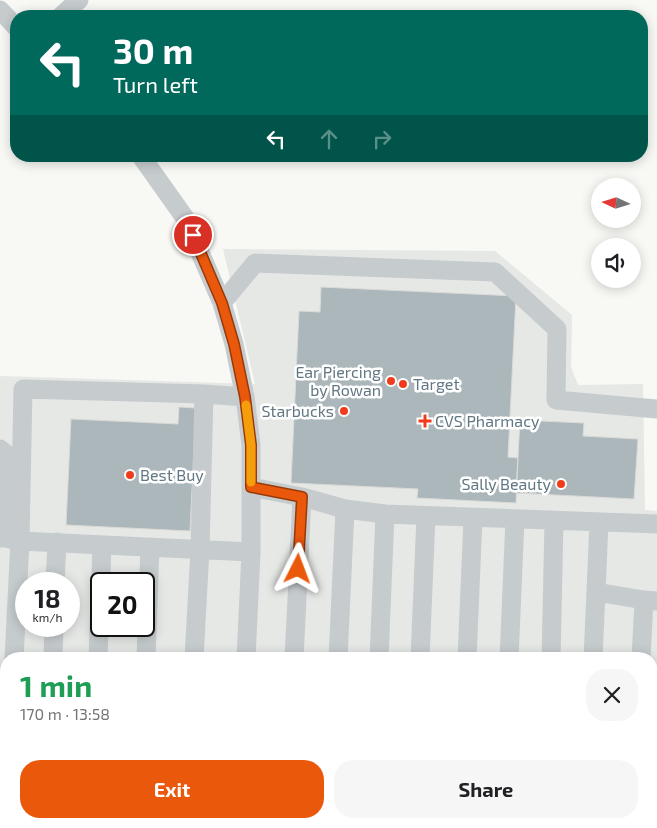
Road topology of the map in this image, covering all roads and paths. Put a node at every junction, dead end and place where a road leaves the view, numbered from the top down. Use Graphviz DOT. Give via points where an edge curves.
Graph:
graph roads {
  1 [pos="79,0"];
  2 [pos="0,10"];
  3 [pos="68,10"];
  4 [pos="10,21"];
  5 [pos="145,162"];
  6 [pos="222,303"];
  7 [pos="204,394"];
  8 [pos="245,397"];
  9 [pos="657,409"];
  10 [pos="0,450"];
  11 [pos="251,487"];
  12 [pos="302,497"];
  13 [pos="345,509"];
  14 [pos="385,514"];
  15 [pos="426,516"];
  16 [pos="472,518"];
  17 [pos="515,519"];
  18 [pos="554,521"];
  19 [pos="599,523"];
  20 [pos="657,524"];
  21 [pos="0,537"];
  22 [pos="20,541"];
  23 [pos="57,542"];
  24 [pos="102,545"];
  25 [pos="150,547"];
  26 [pos="200,549"];
  27 [pos="251,552"];
  28 [pos="56,572"];
  29 [pos="596,592"];
  30 [pos="651,600"];
  31 [pos="54,637"];
  32 [pos="14,652"];
  33 [pos="53,652"];
  34 [pos="98,652"];
  35 [pos="146,652"];
  36 [pos="194,652"];
  37 [pos="246,652"];
  38 [pos="294,652"];
  39 [pos="338,652"];
  40 [pos="379,652"];
  41 [pos="420,652"];
  42 [pos="467,652"];
  43 [pos="509,652"];
  44 [pos="551,652"];
  45 [pos="594,652"];
  46 [pos="642,652"];
  1 -- 3 [label="street"];
  2 -- 4 [label="street"];
  5 -- 6 [label="street" via="185,218"];
  6 -- 8 [label="street"];
  6 -- 9 [label="street" via="255,263 495,272 557,329 556,400"];
  7 -- 8 [label="street"];
  7 -- 22 [label="street" via="23,389"];
  7 -- 26 [label="street"];
  8 -- 11 [label="street" via="251,445"];
  10 -- 21 [label="street" via="6,454"];
  11 -- 12 [label="street"];
  11 -- 27 [label="street"];
  12 -- 13 [label="street"];
  12 -- 38 [label="street"];
  13 -- 14 [label="street"];
  13 -- 39 [label="street"];
  14 -- 15 [label="street"];
  14 -- 40 [label="street"];
  15 -- 16 [label="street"];
  15 -- 41 [label="street"];
  16 -- 17 [label="street"];
  16 -- 42 [label="street"];
  17 -- 18 [label="street"];
  17 -- 43 [label="street"];
  18 -- 19 [label="street"];
  18 -- 44 [label="street"];
  19 -- 20 [label="street"];
  19 -- 29 [label="street"];
  21 -- 22 [label="street"];
  22 -- 23 [label="street"];
  22 -- 32 [label="street"];
  23 -- 24 [label="street"];
  23 -- 28 [label="street"];
  24 -- 25 [label="street"];
  24 -- 34 [label="street"];
  25 -- 26 [label="street"];
  25 -- 35 [label="street"];
  26 -- 27 [label="street"];
  26 -- 36 [label="street"];
  27 -- 37 [label="street"];
  29 -- 30 [label="street"];
  29 -- 45 [label="street"];
  30 -- 46 [label="street"];
  31 -- 33 [label="street"];
}
